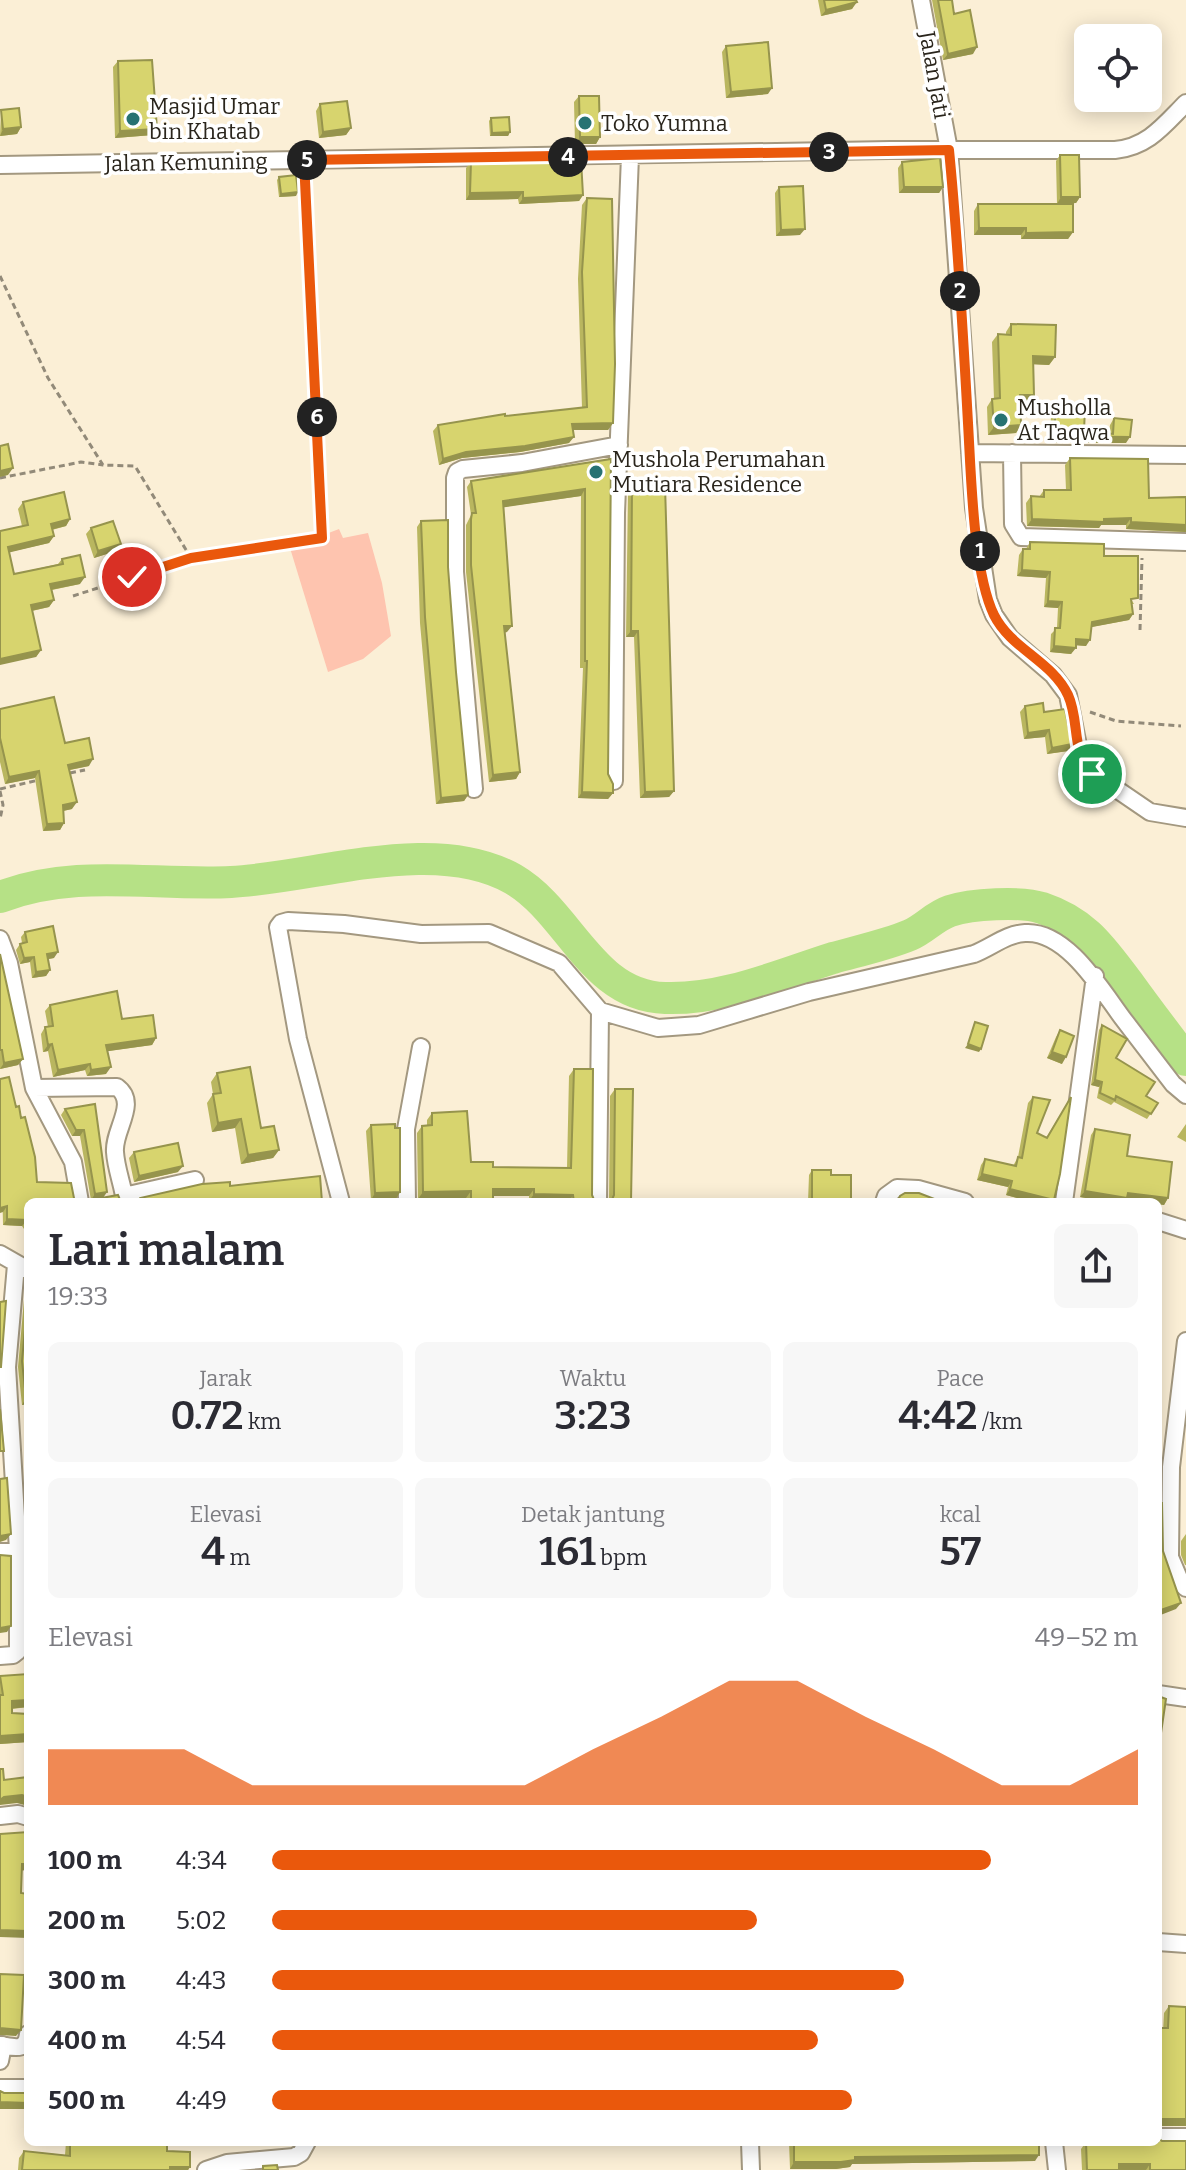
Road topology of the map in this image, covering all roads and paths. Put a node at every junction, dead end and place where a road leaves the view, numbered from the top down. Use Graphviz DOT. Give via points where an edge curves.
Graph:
graph roads {
  1 [pos="921,0"];
  2 [pos="1186,103"];
  3 [pos="949,150"];
  4 [pos="630,156"];
  5 [pos="304,160"];
  6 [pos="0,165"];
  7 [pos="0,276"];
  8 [pos="619,445"];
  9 [pos="970,453"];
  10 [pos="1012,453"];
  11 [pos="1186,455"];
  12 [pos="103,465"];
  13 [pos="0,478"];
  14 [pos="322,538"];
  15 [pos="1142,542"];
  16 [pos="1186,542"];
  17 [pos="191,558"];
  18 [pos="73,596"];
  19 [pos="1140,630"];
  20 [pos="1068,695"];
  21 [pos="1181,726"];
  22 [pos="85,770"];
  23 [pos="71,773"];
  24 [pos="42,779"];
  25 [pos="614,781"];
  26 [pos="474,789"];
  27 [pos="0,790"];
  28 [pos="1186,818"];
  29 [pos="0,819"];
  30 [pos="0,939"];
  31 [pos="1095,976"];
  32 [pos="600,1011"];
  33 [pos="421,1047"];
  34 [pos="34,1088"];
  35 [pos="1186,1095"];
  36 [pos="195,1180"];
  37 [pos="79,1198"];
  38 [pos="125,1198"];
  39 [pos="129,1198"];
  40 [pos="340,1198"];
  41 [pos="407,1198"];
  42 [pos="598,1198"];
  43 [pos="885,1198"];
  44 [pos="951,1198"];
  45 [pos="1065,1198"];
  46 [pos="1162,1222"];
  47 [pos="1186,1230"];
  48 [pos="0,1254"];
  49 [pos="22,1268"];
  50 [pos="1186,1341"];
  51 [pos="1183,1396"];
  52 [pos="1165,1467"];
  53 [pos="23,1550"];
  54 [pos="0,1552"];
  55 [pos="1186,1588"];
  56 [pos="0,1656"];
  57 [pos="1162,1695"];
  58 [pos="1186,1698"];
  59 [pos="0,1816"];
  60 [pos="24,1816"];
  61 [pos="1162,1942"];
  62 [pos="1186,1944"];
  63 [pos="24,2045"];
  64 [pos="1,2050"];
  65 [pos="0,2088"];
  66 [pos="24,2088"];
  67 [pos="1162,2137"];
  68 [pos="1186,2137"];
  69 [pos="305,2146"];
  70 [pos="750,2146"];
  71 [pos="1054,2146"];
  72 [pos="228,2167"];
  73 [pos="206,2170"];
  74 [pos="751,2170"];
  75 [pos="1057,2170"];
  1 -- 3 [label="street, Jalan Jati"];
  2 -- 3 [label="street, Jalan Kemuning" via="1152,137 1132,148"];
  3 -- 4 [label="street, Jalan Kemuning"];
  3 -- 9 [label="street, Jalan Jati"];
  4 -- 5 [label="street, Jalan Kemuning"];
  4 -- 8 [label="street"];
  5 -- 6 [label="street, Jalan Kemuning"];
  5 -- 14 [label="lane"];
  7 -- 12 [label="path" via="48,378"];
  8 -- 25 [label="street"];
  8 -- 26 [label="street" via="457,472 455,572"];
  9 -- 10 [label="street"];
  9 -- 20 [label="street, Jalan Jati" via="988,600 1010,638"];
  10 -- 11 [label="street"];
  10 -- 15 [label="street" via="1013,524 1021,537"];
  12 -- 13 [label="path" via="81,462"];
  12 -- 17 [label="path" via="135,466"];
  14 -- 17 [label="path"];
  15 -- 16 [label="street"];
  15 -- 19 [label="path"];
  17 -- 18 [label="path"];
  20 -- 21 [label="path" via="1098,716 1116,721"];
  20 -- 28 [label="street" via="1087,769 1150,812"];
  22 -- 23 [label="path"];
  24 -- 27 [label="path"];
  27 -- 29 [label="path"];
  30 -- 34 [label="street"];
  31 -- 32 [label="street" via="1043,934 1026,933 1006,936 974,954 809,992 699,1025 658,1028"];
  31 -- 35 [label="street"];
  31 -- 45 [label="street"];
  32 -- 40 [label="street" via="559,963 489,933 421,934 281,923 298,1039"];
  32 -- 42 [label="street"];
  33 -- 41 [label="street" via="406,1129"];
  34 -- 37 [label="street" via="73,1162"];
  34 -- 38 [label="street" via="122,1090 127,1104 114,1148"];
  36 -- 39 [label="street"];
  43 -- 44 [label="street" via="897,1188"];
  46 -- 47 [label="street"];
  48 -- 49 [label="street"];
  49 -- 53 [label="street" via="7,1367"];
  50 -- 51 [label="street"];
  51 -- 52 [label="street"];
  52 -- 55 [label="street" via="1170,1557"];
  53 -- 54 [label="street"];
  53 -- 56 [label="street" via="18,1651"];
  57 -- 58 [label="street"];
  59 -- 60 [label="street"];
  61 -- 62 [label="street"];
  63 -- 64 [label="street"];
  65 -- 66 [label="street"];
  67 -- 68 [label="street"];
  69 -- 72 [label="street" via="294,2157"];
  70 -- 74 [label="street"];
  71 -- 75 [label="street"];
  72 -- 73 [label="street"];
}
